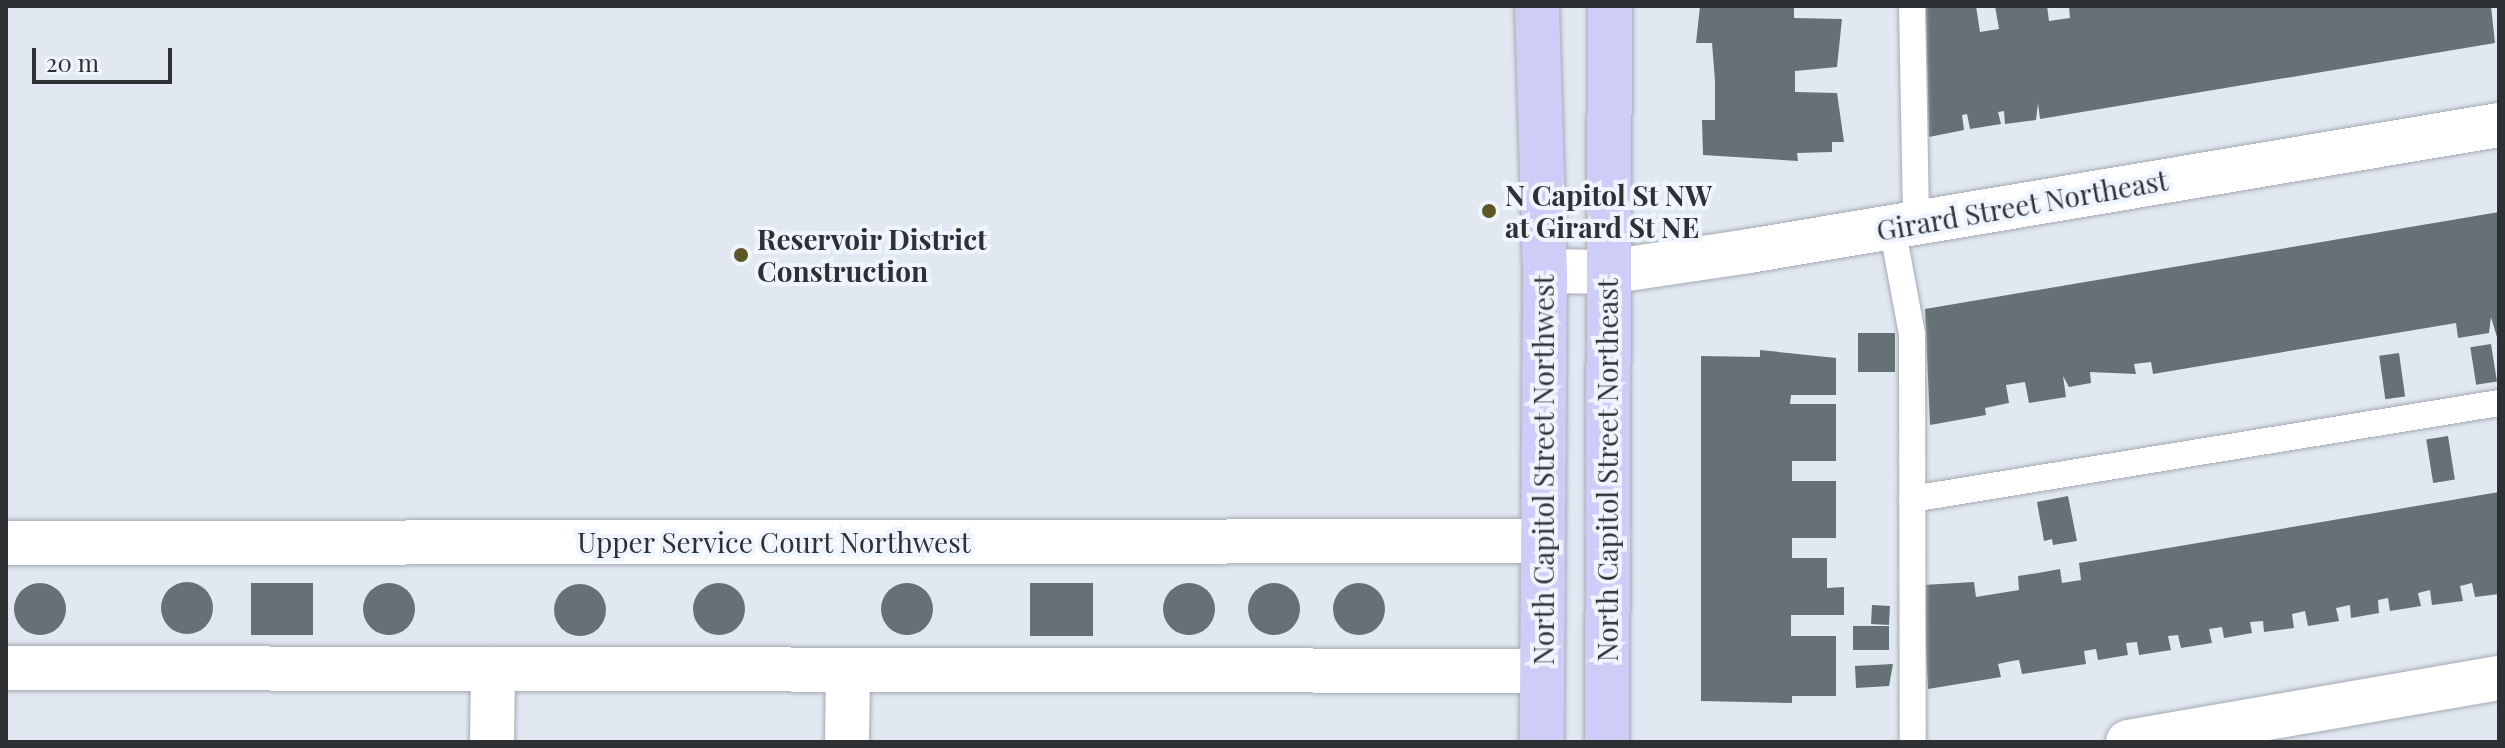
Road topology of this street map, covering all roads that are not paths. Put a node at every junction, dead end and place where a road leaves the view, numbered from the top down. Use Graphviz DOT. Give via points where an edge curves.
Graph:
graph roads {
  1 [pos="1537,6"];
  2 [pos="1610,6"];
  3 [pos="1912,6"];
  4 [pos="2499,125"];
  5 [pos="1904,225"];
  6 [pos="1545,271"];
  7 [pos="1607,272"];
  8 [pos="2499,403"];
  9 [pos="1912,499"];
  10 [pos="1543,541"];
  11 [pos="6,543"];
  12 [pos="6,668"];
  13 [pos="493,669"];
  14 [pos="848,671"];
  15 [pos="1542,671"];
  16 [pos="2499,678"];
  17 [pos="492,742"];
  18 [pos="847,742"];
  19 [pos="1542,742"];
  20 [pos="1607,742"];
  21 [pos="1913,742"];
  22 [pos="2128,742"];
  1 -- 6 [label="main road, North Capitol Street Northwest"];
  2 -- 7 [label="main road, North Capitol Street Northeast"];
  3 -- 5 [label="lane"];
  4 -- 5 [label="street, Girard Street Northeast"];
  5 -- 7 [label="street, Girard Street Northeast"];
  5 -- 9 [label="lane" via="1912,334"];
  6 -- 7 [label="street, Girard Street Northeast"];
  6 -- 10 [label="main road, North Capitol Street Northwest"];
  7 -- 20 [label="main road, North Capitol Street Northeast"];
  8 -- 9 [label="lane"];
  9 -- 21 [label="lane"];
  10 -- 11 [label="street, Upper Service Court Northwest"];
  10 -- 15 [label="main road, North Capitol Street Northwest"];
  12 -- 13 [label="street"];
  13 -- 14 [label="street"];
  13 -- 17 [label="street"];
  14 -- 15 [label="street"];
  14 -- 18 [label="street"];
  15 -- 19 [label="main road, North Capitol Street Northwest"];
  16 -- 22 [label="street"];
}
